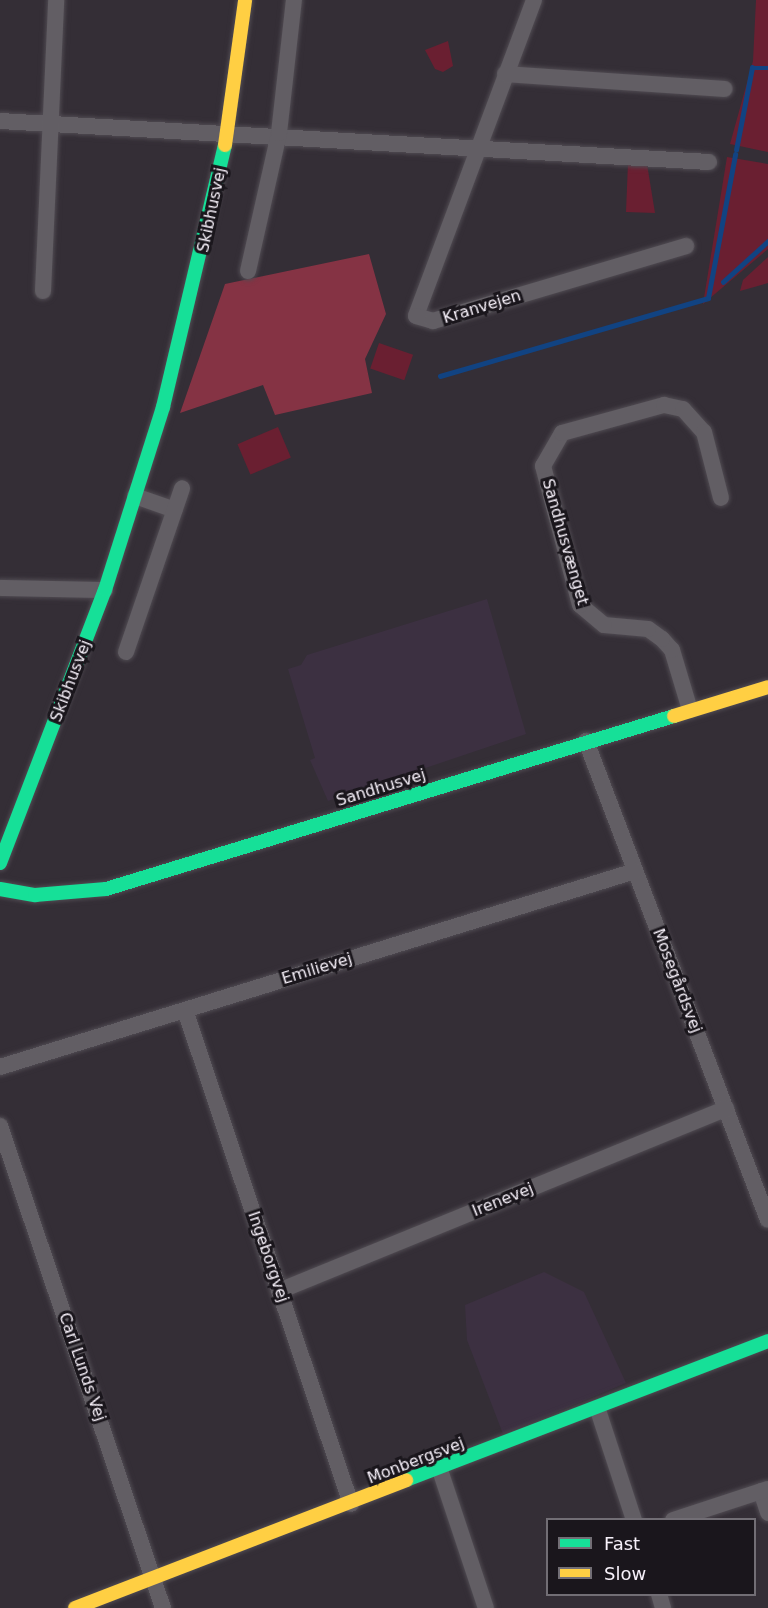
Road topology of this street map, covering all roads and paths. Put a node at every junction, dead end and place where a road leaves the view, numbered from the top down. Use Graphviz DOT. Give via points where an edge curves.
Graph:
graph roads {
  1 [pos="56,0"];
  2 [pos="245,0"];
  3 [pos="294,0"];
  4 [pos="534,0"];
  5 [pos="505,74"];
  6 [pos="724,89"];
  7 [pos="0,121"];
  8 [pos="50,123"];
  9 [pos="228,130"];
  10 [pos="279,134"];
  11 [pos="477,147"];
  12 [pos="709,162"];
  13 [pos="686,246"];
  14 [pos="248,271"];
  15 [pos="43,291"];
  16 [pos="183,488"];
  17 [pos="135,496"];
  18 [pos="722,498"];
  19 [pos="175,510"];
  20 [pos="0,588"];
  21 [pos="105,590"];
  22 [pos="126,652"];
  23 [pos="768,687"];
  24 [pos="690,710"];
  25 [pos="586,741"];
  26 [pos="0,863"];
  27 [pos="635,871"];
  28 [pos="0,889"];
  29 [pos="185,1010"];
  30 [pos="0,1067"];
  31 [pos="726,1109"];
  32 [pos="0,1126"];
  33 [pos="768,1220"];
  34 [pos="279,1291"];
  35 [pos="768,1341"];
  36 [pos="598,1410"];
  37 [pos="440,1470"];
  38 [pos="764,1490"];
  39 [pos="351,1504"];
  40 [pos="768,1513"];
  41 [pos="633,1518"];
  42 [pos="679,1518"];
  43 [pos="154,1579"];
  44 [pos="75,1608"];
  45 [pos="163,1608"];
  46 [pos="486,1608"];
  1 -- 8 [label="street"];
  2 -- 9 [label="street, Skibhusvej"];
  3 -- 10 [label="street"];
  4 -- 5 [label="street, Kranvejen"];
  5 -- 6 [label="street"];
  5 -- 11 [label="street, Kranvejen"];
  7 -- 8 [label="street"];
  8 -- 9 [label="street"];
  8 -- 15 [label="street"];
  9 -- 10 [label="street"];
  9 -- 17 [label="street, Skibhusvej" via="194,298"];
  10 -- 11 [label="street"];
  10 -- 14 [label="street"];
  11 -- 12 [label="street"];
  11 -- 13 [label="street, Kranvejen" via="416,316 433,321"];
  16 -- 19 [label="street"];
  17 -- 19 [label="street"];
  17 -- 21 [label="street, Skibhusvej"];
  18 -- 24 [label="street, Sandhusvænget" via="704,432 683,409 664,405 562,433 543,466 580,605 604,625 648,628 662,639 672,650"];
  19 -- 22 [label="street"];
  20 -- 21 [label="street"];
  21 -- 26 [label="street, Skibhusvej"];
  23 -- 24 [label="street, Sandhusvej"];
  24 -- 25 [label="street, Sandhusvej"];
  25 -- 27 [label="street, Mosegårdsvej"];
  25 -- 28 [label="street, Sandhusvej" via="106,889 35,895"];
  27 -- 29 [label="street, Emilievej"];
  27 -- 31 [label="street, Mosegårdsvej"];
  29 -- 30 [label="street, Emilievej"];
  29 -- 34 [label="street, Ingeborgvej"];
  31 -- 33 [label="street, Mosegårdsvej"];
  31 -- 34 [label="street, Irenevej"];
  32 -- 43 [label="street, Carl Lunds Vej"];
  34 -- 39 [label="street, Ingeborgvej"];
  35 -- 36 [label="street, Monbergsvej"];
  36 -- 37 [label="street, Monbergsvej"];
  36 -- 41 [label="street"];
  37 -- 39 [label="street, Monbergsvej"];
  37 -- 46 [label="street"];
  38 -- 40 [label="street"];
  38 -- 42 [label="street"];
  39 -- 43 [label="street, Monbergsvej"];
  43 -- 44 [label="street, Monbergsvej"];
  43 -- 45 [label="street, Carl Lunds Vej"];
}
